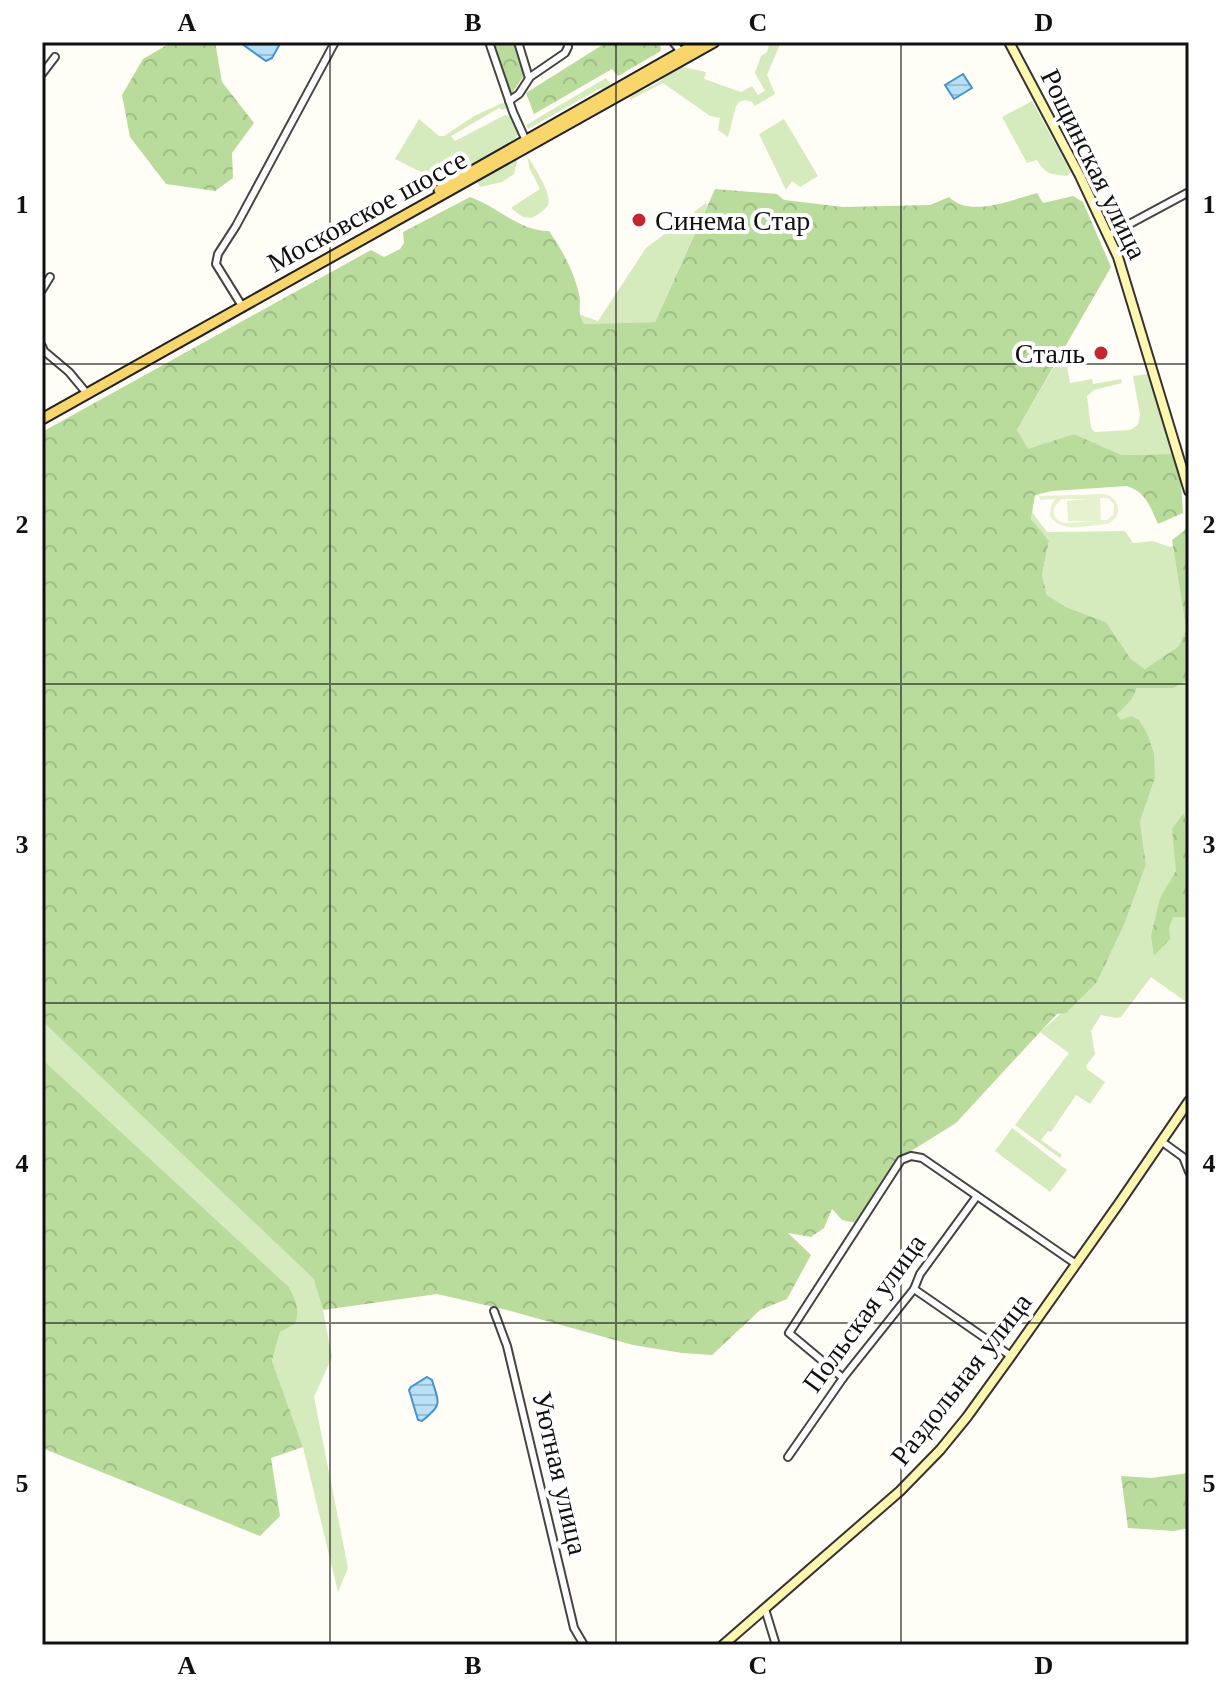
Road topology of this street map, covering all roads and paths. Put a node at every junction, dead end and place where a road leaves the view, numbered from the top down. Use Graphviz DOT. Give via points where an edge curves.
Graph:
graph roads {
  1 [pos="335,42"];
  2 [pos="489,42"];
  3 [pos="518,42"];
  4 [pos="567,42"];
  5 [pos="666,42"];
  6 [pos="699,42"];
  7 [pos="714,42"];
  8 [pos="1009,42"];
  9 [pos="677,46"];
  10 [pos="55,57"];
  11 [pos="42,74"];
  12 [pos="529,77"];
  13 [pos="509,101"];
  14 [pos="527,143"];
  15 [pos="1189,192"];
  16 [pos="1109,235"];
  17 [pos="50,277"];
  18 [pos="42,290"];
  19 [pos="241,304"];
  20 [pos="42,346"];
  21 [pos="84,390"];
  22 [pos="42,416"];
  23 [pos="1189,491"];
  24 [pos="1189,1101"];
  25 [pos="1161,1141"];
  26 [pos="1189,1172"];
  27 [pos="977,1196"];
  28 [pos="1076,1264"];
  29 [pos="914,1289"];
  30 [pos="494,1311"];
  31 [pos="1011,1356"];
  32 [pos="843,1378"];
  33 [pos="788,1457"];
  34 [pos="765,1609"];
  35 [pos="584,1645"];
  36 [pos="723,1645"];
  37 [pos="776,1645"];
  1 -- 19 [label="street" via="218,254 216,264"];
  2 -- 13 [label="street"];
  3 -- 12 [label="street"];
  4 -- 12 [label="street" via="565,53"];
  5 -- 9 [label="street"];
  6 -- 9 [label="main road, Московское шоссе"];
  7 -- 14 [label="main road, Московское шоссе"];
  8 -- 16 [label="main road, Рощинская улица"];
  9 -- 14 [label="main road, Московское шоссе"];
  10 -- 11 [label="street"];
  12 -- 13 [label="street"];
  13 -- 14 [label="street"];
  14 -- 19 [label="main road, Московское шоссе"];
  15 -- 16 [label="street"];
  16 -- 23 [label="main road, Рощинская улица"];
  17 -- 18 [label="street"];
  19 -- 21 [label="main road, Московское шоссе"];
  19 -- 22 [label="main road, Московское шоссе"];
  20 -- 21 [label="street"];
  21 -- 22 [label="main road, Московское шоссе"];
  24 -- 25 [label="main road, Раздольная улица"];
  25 -- 26 [label="street" via="1183,1157"];
  25 -- 28 [label="main road, Раздольная улица"];
  27 -- 28 [label="street"];
  27 -- 29 [label="street, Польская улица"];
  27 -- 32 [label="street" via="922,1158 901,1160 789,1333"];
  28 -- 31 [label="main road, Раздольная улица"];
  29 -- 31 [label="street"];
  29 -- 32 [label="street, Польская улица"];
  30 -- 35 [label="street, Уютная улица" via="507,1346 574,1628"];
  31 -- 34 [label="main road, Раздольная улица" via="913,1478"];
  32 -- 33 [label="street, Польская улица"];
  34 -- 36 [label="main road, Раздольная улица"];
  34 -- 37 [label="street"];
}
